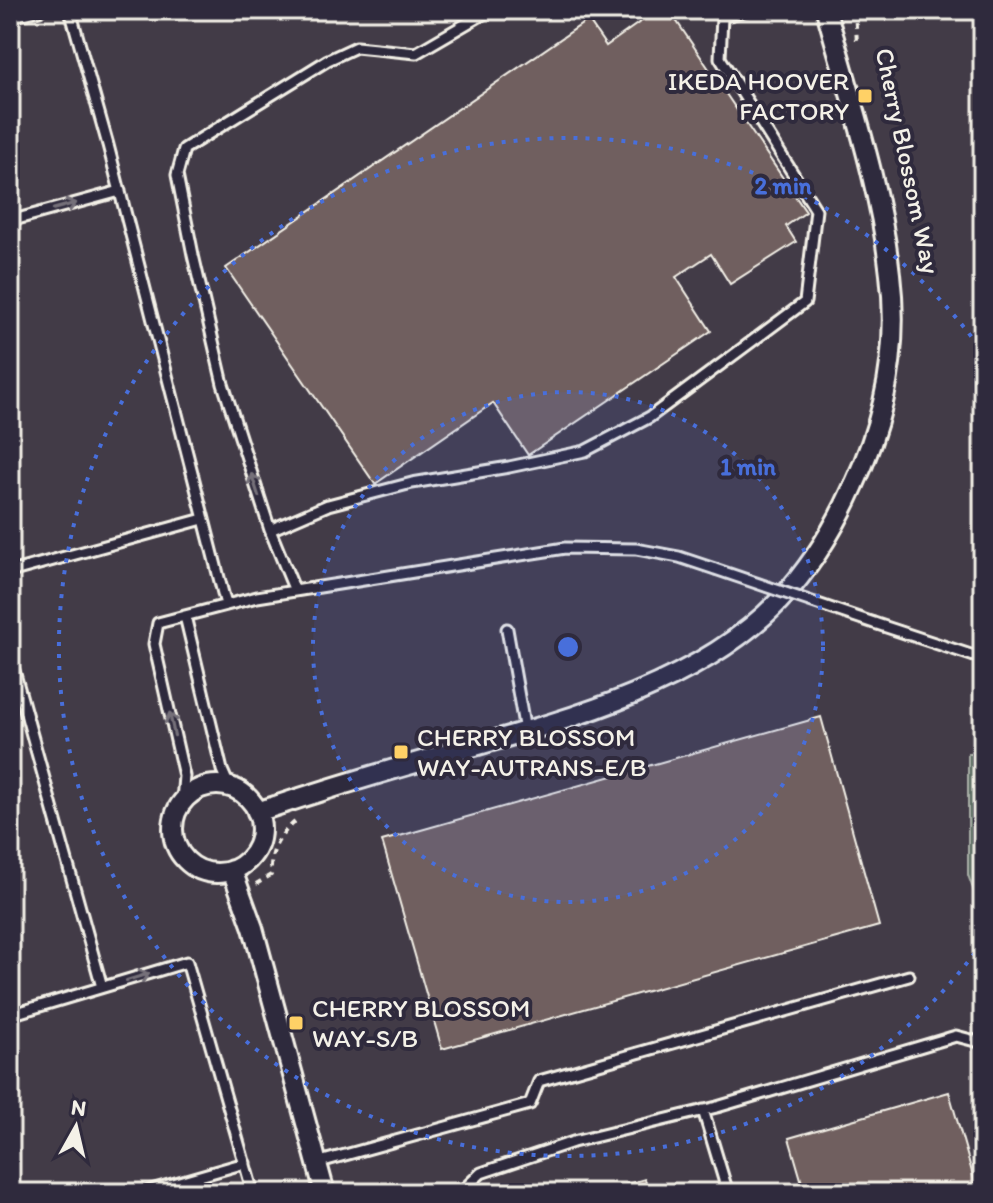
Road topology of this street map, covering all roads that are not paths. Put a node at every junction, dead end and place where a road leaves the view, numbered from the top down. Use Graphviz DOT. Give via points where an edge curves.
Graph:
graph roads {
  1 [pos="40,10"];
  2 [pos="70,10"];
  3 [pos="490,10"];
  4 [pos="747,10"];
  5 [pos="826,10"];
  6 [pos="721,14"];
  7 [pos="10,17"];
  8 [pos="120,191"];
  9 [pos="10,221"];
  10 [pos="203,519"];
  11 [pos="270,530"];
  12 [pos="10,572"];
  13 [pos="295,591"];
  14 [pos="226,605"];
  15 [pos="185,616"];
  16 [pos="507,629"];
  17 [pos="10,656"];
  18 [pos="983,659"];
  19 [pos="525,731"];
  20 [pos="229,786"];
  21 [pos="182,801"];
  22 [pos="257,812"];
  23 [pos="232,870"];
  24 [pos="909,976"];
  25 [pos="102,987"];
  26 [pos="10,1015"];
  27 [pos="983,1043"];
  28 [pos="703,1110"];
  29 [pos="245,1163"];
  30 [pos="316,1163"];
  31 [pos="141,1193"];
  32 [pos="253,1193"];
  33 [pos="325,1193"];
  34 [pos="460,1193"];
  35 [pos="728,1193"];
  1 -- 7 [label="lane"];
  2 -- 8 [label="lane"];
  11 -- 3 [label="lane, one-way" via="220,370 177,175 184,149 356,47 416,53"];
  4 -- 6 [label="lane"];
  5 -- 19 [label="street, Cherry Blossom Way" via="870,168 890,275 892,352 885,398 861,472 805,571 746,629 651,687"];
  6 -- 11 [label="lane" via="720,58 816,210 805,302 650,417 585,451 412,483 328,505"];
  9 -- 8 [label="lane, one-way"];
  8 -- 10 [label="lane"];
  10 -- 12 [label="lane"];
  10 -- 14 [label="lane"];
  11 -- 13 [label="lane"];
  13 -- 14 [label="lane"];
  13 -- 18 [label="lane, bridge" via="565,548 636,549 679,557"];
  14 -- 15 [label="lane"];
  15 -- 20 [label="lane"];
  21 -- 15 [label="lane, one-way" via="184,776 154,644 158,623"];
  16 -- 19 [label="lane"];
  17 -- 25 [label="lane"];
  19 -- 22 [label="street, Cherry Blossom Way"];
  20 -- 21 [label="street" via="203,786"];
  20 -- 22 [label="street"];
  21 -- 23 [label="street" via="172,827 180,854 203,871"];
  22 -- 23 [label="street" via="261,826 254,853"];
  23 -- 30 [label="street"];
  24 -- 30 [label="lane" via="539,1081 530,1104"];
  25 -- 26 [label="lane"];
  25 -- 29 [label="lane, one-way" via="187,962"];
  27 -- 28 [label="lane" via="956,1036"];
  28 -- 34 [label="lane" via="573,1142 481,1173"];
  28 -- 35 [label="lane"];
  29 -- 31 [label="lane"];
  29 -- 32 [label="lane"];
  30 -- 33 [label="street"];
}
